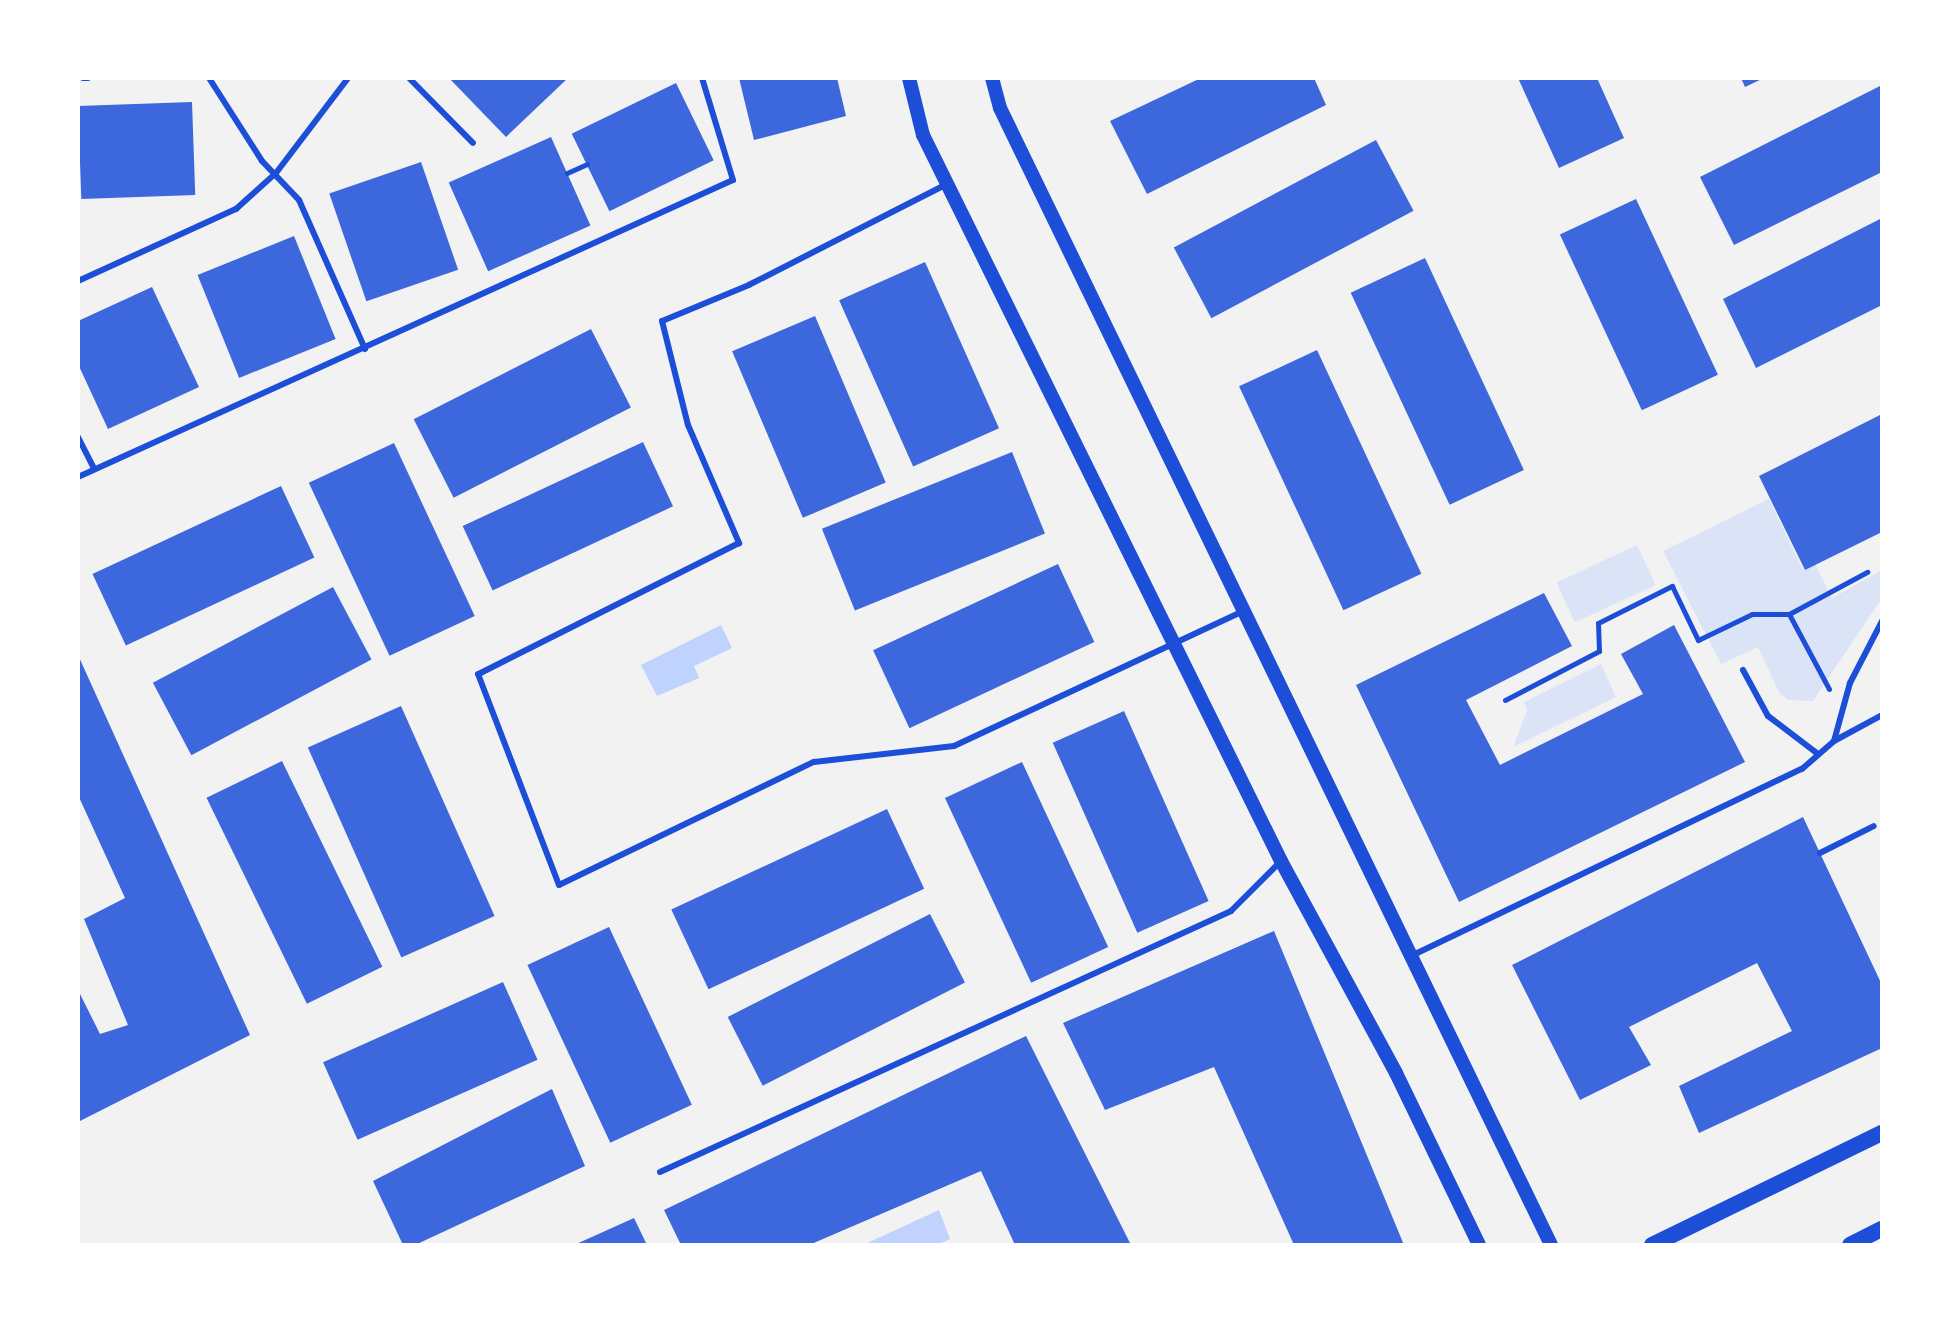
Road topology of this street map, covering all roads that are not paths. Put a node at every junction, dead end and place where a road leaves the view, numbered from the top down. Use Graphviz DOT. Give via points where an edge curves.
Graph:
graph roads {
  1 [pos="209,78"];
  2 [pos="348,78"];
  3 [pos="409,78"];
  4 [pos="702,78"];
  5 [pos="909,78"];
  6 [pos="992,78"];
  7 [pos="473,143"];
  8 [pos="276,173"];
  9 [pos="947,184"];
  10 [pos="78,281"];
  11 [pos="365,349"];
  12 [pos="78,437"];
  13 [pos="94,469"];
  14 [pos="78,477"];
  15 [pos="1244,611"];
  16 [pos="1882,621"];
  17 [pos="1176,647"];
  18 [pos="1743,670"];
  19 [pos="1882,715"];
  20 [pos="1834,741"];
  21 [pos="1818,754"];
  22 [pos="1874,826"];
  23 [pos="1820,853"];
  24 [pos="1281,861"];
  25 [pos="1412,956"];
  26 [pos="1882,1133"];
  27 [pos="660,1172"];
  28 [pos="1882,1229"];
  29 [pos="1479,1245"];
  30 [pos="1551,1245"];
  31 [pos="1652,1245"];
  32 [pos="1850,1245"];
  1 -- 8 [label="lane" via="262,161"];
  2 -- 8 [label="lane"];
  3 -- 7 [label="lane"];
  4 -- 11 [label="lane" via="733,180"];
  5 -- 9 [label="street" via="923,135"];
  6 -- 15 [label="street" via="1007,123"];
  8 -- 10 [label="lane" via="236,209"];
  8 -- 11 [label="lane" via="299,200"];
  9 -- 17 [label="street"];
  9 -- 17 [label="lane" via="749,285 662,321 688,425 739,543 478,674 559,885 814,762 954,746"];
  11 -- 13 [label="lane"];
  12 -- 13 [label="lane"];
  13 -- 14 [label="lane"];
  15 -- 17 [label="lane"];
  15 -- 25 [label="street"];
  16 -- 20 [label="lane" via="1844,704"];
  17 -- 24 [label="street"];
  18 -- 21 [label="lane" via="1768,716"];
  19 -- 20 [label="lane"];
  20 -- 21 [label="lane"];
  21 -- 25 [label="lane" via="1802,769"];
  22 -- 23 [label="lane"];
  24 -- 27 [label="lane" via="1231,911"];
  24 -- 29 [label="street" via="1396,1073"];
  25 -- 30 [label="street"];
  26 -- 31 [label="main road"];
  28 -- 32 [label="main road"];
}
